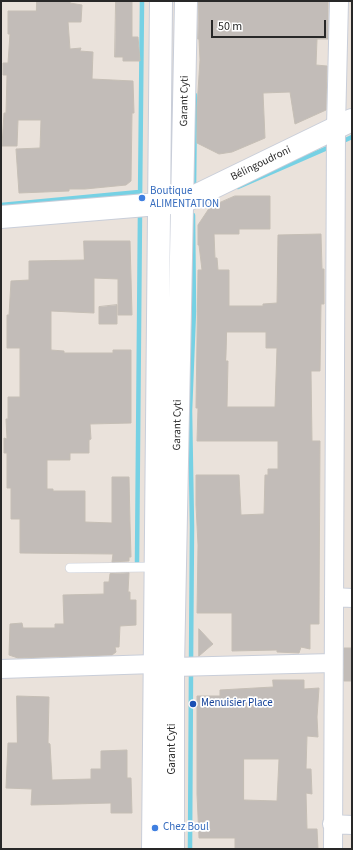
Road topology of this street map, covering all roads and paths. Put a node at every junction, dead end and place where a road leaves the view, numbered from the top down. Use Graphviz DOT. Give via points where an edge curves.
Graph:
graph roads {
  1 [pos="161,1"];
  2 [pos="186,1"];
  3 [pos="339,1"];
  4 [pos="344,124"];
  5 [pos="183,202"];
  6 [pos="160,204"];
  7 [pos="1,217"];
  8 [pos="344,262"];
  9 [pos="155,567"];
  10 [pos="70,568"];
  11 [pos="334,597"];
  12 [pos="352,598"];
  13 [pos="333,663"];
  14 [pos="163,665"];
  15 [pos="1,669"];
  16 [pos="332,824"];
  17 [pos="352,825"];
  18 [pos="153,849"];
  19 [pos="173,849"];
  20 [pos="332,849"];
  1 -- 6 [label="main road, Garant Cyti"];
  2 -- 5 [label="main road, Garant Cyti"];
  3 -- 4 [label="street"];
  4 -- 5 [label="main road, Bélingoudroni"];
  4 -- 8 [label="street"];
  5 -- 6 [label="main road, Bélingoudroni"];
  5 -- 14 [label="main road, Garant Cyti"];
  6 -- 7 [label="main road, Bélingoudroni"];
  6 -- 9 [label="main road, Garant Cyti"];
  8 -- 11 [label="street"];
  9 -- 10 [label="lane"];
  9 -- 14 [label="main road, Garant Cyti"];
  11 -- 12 [label="street"];
  11 -- 13 [label="street"];
  13 -- 14 [label="street"];
  13 -- 16 [label="street"];
  14 -- 15 [label="street"];
  14 -- 18 [label="main road, Garant Cyti"];
  14 -- 19 [label="main road, Garant Cyti"];
  16 -- 17 [label="street"];
  16 -- 20 [label="street"];
}
